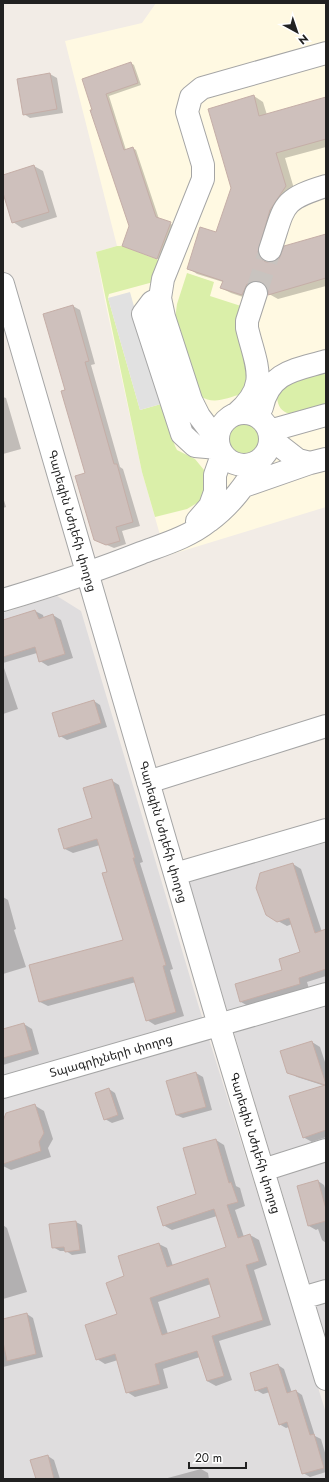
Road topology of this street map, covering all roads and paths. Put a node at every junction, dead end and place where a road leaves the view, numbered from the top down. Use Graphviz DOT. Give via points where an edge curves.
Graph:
graph roads {
  1 [pos="326,53"];
  2 [pos="326,186"];
  3 [pos="270,250"];
  4 [pos="3,284"];
  5 [pos="256,292"];
  6 [pos="326,361"];
  7 [pos="236,414"];
  8 [pos="326,415"];
  9 [pos="268,431"];
  10 [pos="219,448"];
  11 [pos="260,461"];
  12 [pos="318,461"];
  13 [pos="244,486"];
  14 [pos="185,537"];
  15 [pos="87,574"];
  16 [pos="3,600"];
  17 [pos="326,726"];
  18 [pos="148,782"];
  19 [pos="326,830"];
  20 [pos="175,874"];
  21 [pos="326,994"];
  22 [pos="219,1024"];
  23 [pos="3,1087"];
  24 [pos="326,1150"];
  25 [pos="263,1170"];
  26 [pos="326,1291"];
  27 [pos="302,1298"];
  28 [pos="326,1379"];
  1 -- 10 [label="street" via="202,88 190,97 187,112 203,165 203,179 163,279 160,298 191,400"];
  2 -- 3 [label="street" via="293,198 285,207"];
  4 -- 15 [label="street, Գարեգին Նժդեհի փողոց"];
  5 -- 7 [label="street" via="247,328 259,382 247,405"];
  6 -- 9 [label="street" via="283,374 271,384 261,411"];
  7 -- 9 [label="street" via="252,414"];
  7 -- 10 [label="street" via="222,424"];
  8 -- 9 [label="street"];
  9 -- 11 [label="street" via="266,455"];
  9 -- 12 [label="street" via="298,460"];
  10 -- 11 [label="street" via="232,463 244,466"];
  10 -- 14 [label="street" via="215,492 210,506"];
  11 -- 13 [label="street"];
  12 -- 13 [label="street"];
  13 -- 14 [label="street" via="210,521"];
  14 -- 15 [label="street"];
  15 -- 16 [label="street"];
  15 -- 18 [label="street, Գարեգին Նժդեհի փողոց"];
  17 -- 18 [label="street"];
  18 -- 20 [label="street, Գարեգին Նժդեհի փողոց"];
  19 -- 20 [label="street"];
  20 -- 22 [label="street, Գարեգին Նժդեհի փողոց"];
  21 -- 22 [label="street, Տպագրիչների փողոց"];
  22 -- 23 [label="street, Տպագրիչների փողոց"];
  22 -- 25 [label="street, Գարեգին Նժդեհի փողոց"];
  24 -- 25 [label="street"];
  25 -- 27 [label="street, Գարեգին Նժդեհի փողոց"];
  26 -- 27 [label="street"];
  27 -- 28 [label="street, Գարեգին Նժդեհի փողոց"];
}
